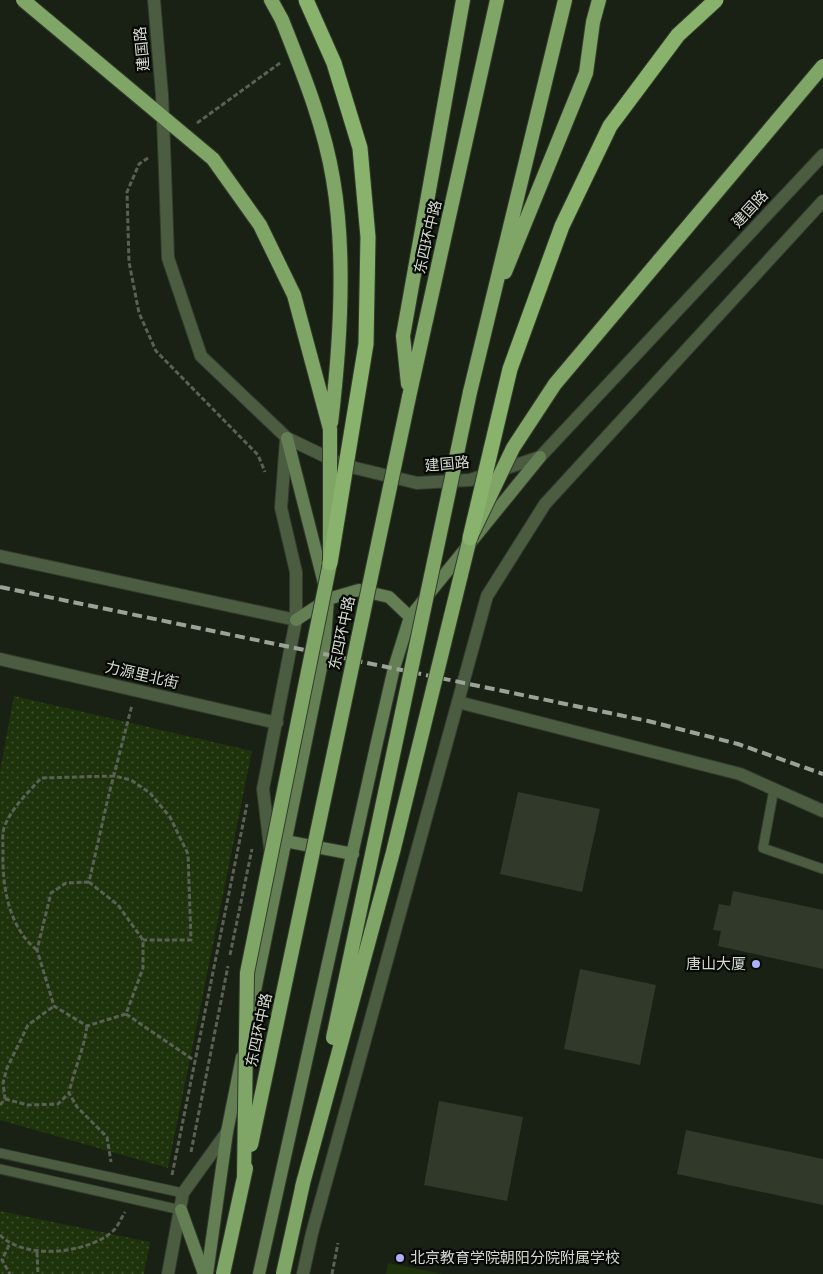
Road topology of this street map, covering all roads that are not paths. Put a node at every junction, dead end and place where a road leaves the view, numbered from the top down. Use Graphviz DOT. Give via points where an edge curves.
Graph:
graph roads {
  1 [pos="23,0"];
  2 [pos="154,0"];
  3 [pos="271,0"];
  4 [pos="306,0"];
  5 [pos="463,0"];
  6 [pos="497,0"];
  7 [pos="565,0"];
  8 [pos="599,0"];
  9 [pos="604,0"];
  10 [pos="716,0"];
  11 [pos="592,22"];
  12 [pos="823,66"];
  13 [pos="823,155"];
  14 [pos="823,201"];
  15 [pos="487,318"];
  16 [pos="409,397"];
  17 [pos="330,429"];
  18 [pos="287,438"];
  19 [pos="540,457"];
  20 [pos="470,538"];
  21 [pos="0,556"];
  22 [pos="330,563"];
  23 [pos="328,599"];
  24 [pos="410,617"];
  25 [pos="296,620"];
  26 [pos="0,659"];
  27 [pos="458,702"];
  28 [pos="277,723"];
  29 [pos="774,789"];
  30 [pos="823,811"];
  31 [pos="285,841"];
  32 [pos="353,854"];
  33 [pos="823,870"];
  34 [pos="276,889"];
  35 [pos="227,1132"];
  36 [pos="0,1153"];
  37 [pos="0,1169"];
  38 [pos="244,1177"];
  39 [pos="302,1187"];
  40 [pos="183,1193"];
  41 [pos="181,1210"];
  42 [pos="168,1274"];
  43 [pos="205,1274"];
  44 [pos="223,1274"];
  45 [pos="258,1274"];
  46 [pos="283,1274"];
  47 [pos="303,1274"];
  1 -- 17 [label="highway, bridge" via="213,159 250,210 294,295"];
  2 -- 18 [label="street, 建国路, bridge" via="162,95 168,258 201,356"];
  3 -- 17 [label="highway, bridge" via="304,74 333,179 339,246 338,360"];
  4 -- 22 [label="highway, bridge" via="334,63 360,148 368,237 366,344"];
  5 -- 16 [label="highway" via="403,336"];
  6 -- 16 [label="highway, 东四环中路"];
  7 -- 15 [label="highway"];
  8 -- 11 [label="highway"];
  9 -- 11 [label="highway"];
  10 -- 20 [label="highway, bridge" via="678,35 610,126 562,226 510,369"];
  11 -- 15 [label="highway" via="586,73"];
  12 -- 20 [label="highway, bridge" via="555,384 513,448"];
  13 -- 19 [label="street, 建国路"];
  14 -- 27 [label="street" via="545,504 487,596"];
  15 -- 39 [label="highway, bridge"];
  16 -- 38 [label="highway, 东四环中路, bridge"];
  17 -- 22 [label="highway, bridge"];
  18 -- 19 [label="street, 建国路" via="343,466 417,483 470,480"];
  18 -- 23 [label="main road, 东四环中路"];
  18 -- 25 [label="street, 东四环中路" via="282,508 296,572"];
  19 -- 24 [label="main road"];
  20 -- 39 [label="highway, bridge" via="393,852"];
  21 -- 25 [label="street"];
  22 -- 38 [label="highway, bridge" via="248,972"];
  23 -- 24 [label="main road" via="359,590 389,597"];
  23 -- 25 [label="main road"];
  23 -- 31 [label="main road, 东四环中路" via="324,654"];
  24 -- 32 [label="main road" via="392,677"];
  25 -- 28 [label="street, 东四环中路"];
  26 -- 28 [label="street, 力源里北街"];
  27 -- 29 [label="street" via="740,774"];
  27 -- 47 [label="street"];
  28 -- 34 [label="street, 东四环中路" via="264,789"];
  29 -- 30 [label="street"];
  29 -- 33 [label="lane" via="763,848"];
  31 -- 32 [label="main road"];
  31 -- 34 [label="main road, 东四环中路"];
  32 -- 45 [label="main road"];
  34 -- 35 [label="main road, 东四环中路"];
  35 -- 40 [label="street, 东四环中路"];
  35 -- 43 [label="main road, 东四环中路"];
  36 -- 40 [label="lane"];
  37 -- 41 [label="lane"];
  38 -- 44 [label="highway, 东四环中路, bridge"];
  39 -- 46 [label="highway, bridge"];
  40 -- 41 [label="street, 东四环中路"];
  41 -- 42 [label="street, 东四环中路"];
  41 -- 43 [label="main road"];
}
